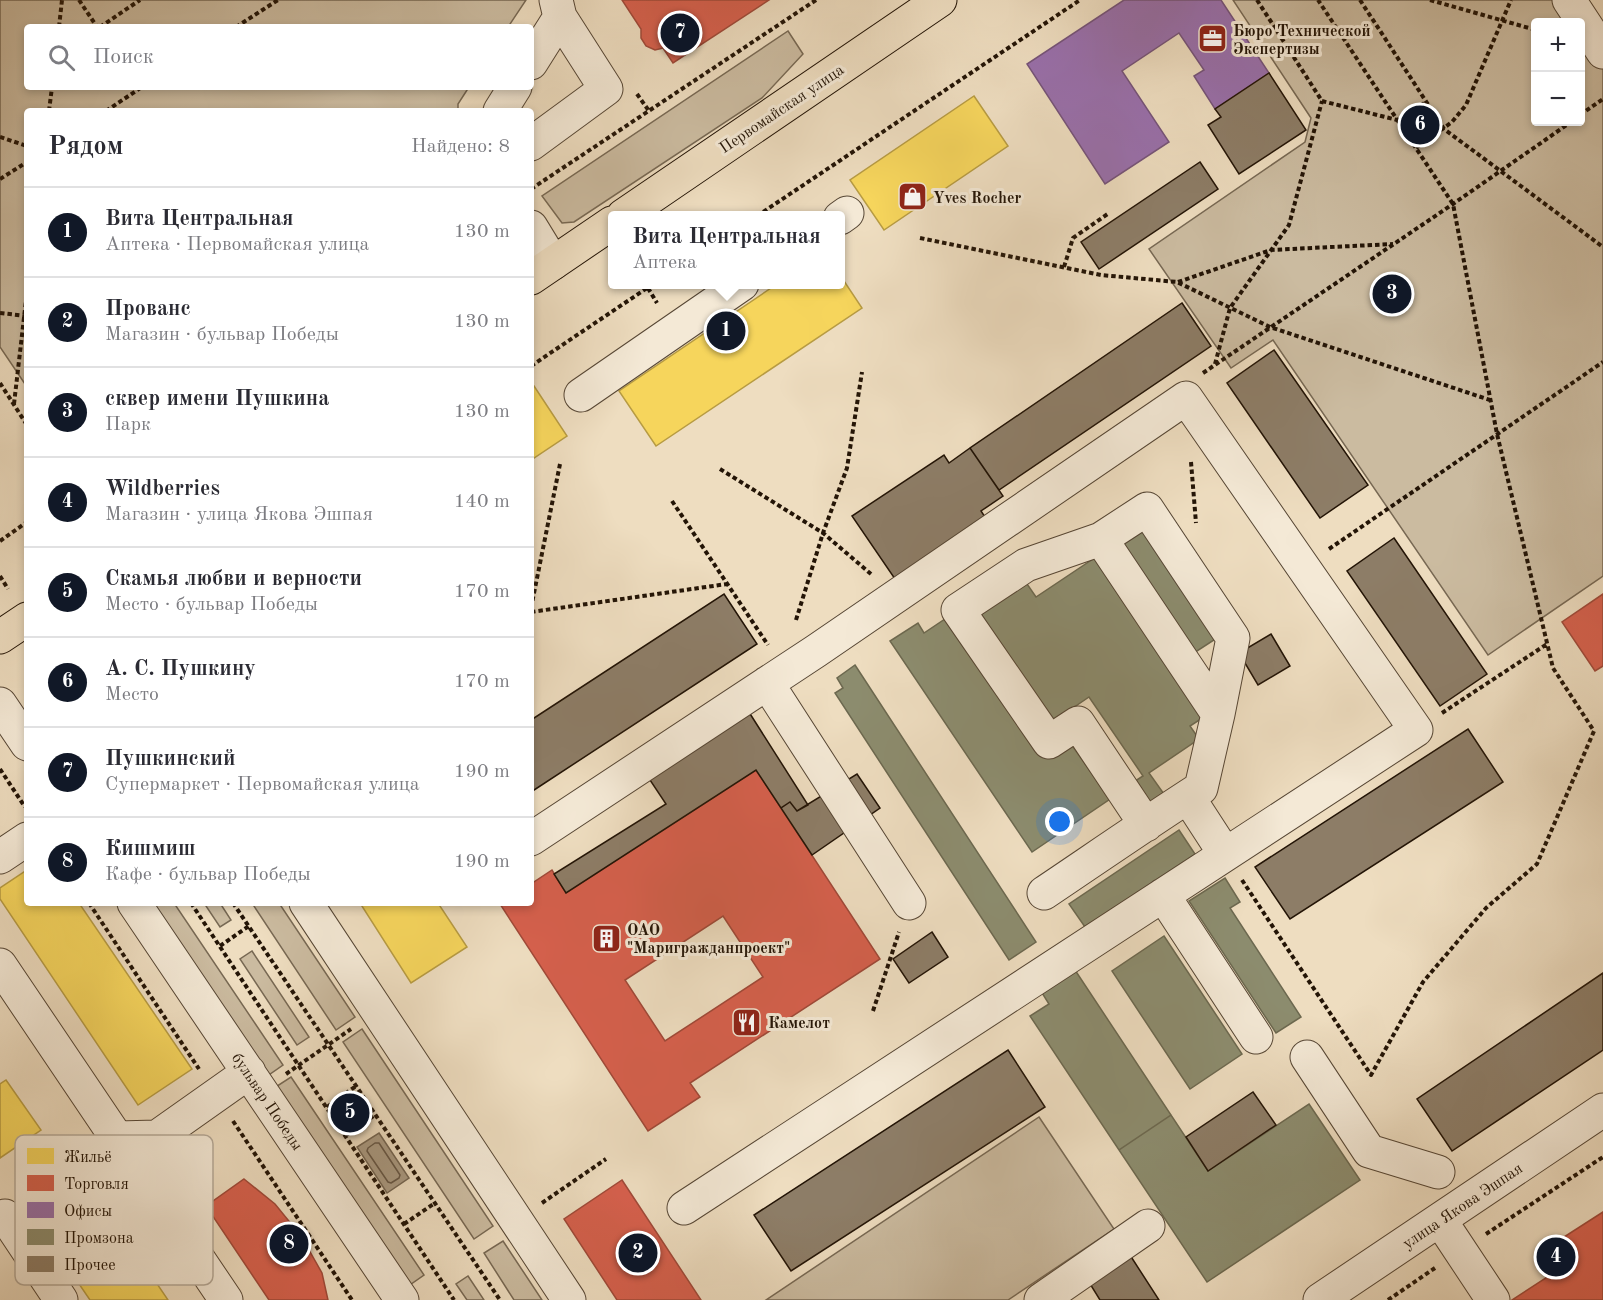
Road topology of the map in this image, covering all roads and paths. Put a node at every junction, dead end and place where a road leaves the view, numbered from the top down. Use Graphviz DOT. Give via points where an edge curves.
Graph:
graph roads {
  1 [pos="62,0"];
  2 [pos="79,0"];
  3 [pos="140,0"];
  4 [pos="278,0"];
  5 [pos="816,0"];
  6 [pos="940,0"];
  7 [pos="1080,0"];
  8 [pos="1257,0"];
  9 [pos="1318,0"];
  10 [pos="1360,0"];
  11 [pos="1430,0"];
  12 [pos="1511,0"];
  13 [pos="1569,0"];
  14 [pos="558,9"];
  15 [pos="1502,21"];
  16 [pos="59,24"];
  17 [pos="97,24"];
  18 [pos="104,24"];
  19 [pos="241,24"];
  20 [pos="1531,29"];
  21 [pos="1603,52"];
  22 [pos="534,57"];
  23 [pos="52,90"];
  24 [pos="136,90"];
  25 [pos="513,90"];
  26 [pos="1603,99"];
  27 [pos="1322,101"];
  28 [pos="1426,102"];
  29 [pos="49,108"];
  30 [pos="110,108"];
  31 [pos="502,108"];
  32 [pos="1585,112"];
  33 [pos="1397,120"];
  34 [pos="1565,126"];
  35 [pos="1444,129"];
  36 [pos="0,137"];
  37 [pos="534,142"];
  38 [pos="24,145"];
  39 [pos="1416,148"];
  40 [pos="24,164"];
  41 [pos="1500,171"];
  42 [pos="0,179"];
  43 [pos="534,187"];
  44 [pos="1453,204"];
  45 [pos="630,211"];
  46 [pos="764,211"];
  47 [pos="1109,213"];
  48 [pos="608,226"];
  49 [pos="920,238"];
  50 [pos="534,239"];
  51 [pos="1394,244"];
  52 [pos="1603,247"];
  53 [pos="1271,250"];
  54 [pos="1064,267"];
  55 [pos="542,270"];
  56 [pos="1177,282"];
  57 [pos="647,289"];
  58 [pos="736,289"];
  59 [pos="1230,308"];
  60 [pos="0,313"];
  61 [pos="24,316"];
  62 [pos="1270,327"];
  63 [pos="24,331"];
  64 [pos="1603,362"];
  65 [pos="534,364"];
  66 [pos="1215,364"];
  67 [pos="862,372"];
  68 [pos="0,383"];
  69 [pos="581,395"];
  70 [pos="1186,398"];
  71 [pos="1490,400"];
  72 [pos="14,404"];
  73 [pos="24,420"];
  74 [pos="1497,434"];
  75 [pos="1190,454"];
  76 [pos="560,464"];
  77 [pos="720,469"];
  78 [pos="672,501"];
  79 [pos="24,524"];
  80 [pos="823,533"];
  81 [pos="1101,539"];
  82 [pos="0,541"];
  83 [pos="1303,567"];
  84 [pos="1187,569"];
  85 [pos="0,576"];
  86 [pos="727,584"];
  87 [pos="8,589"];
  88 [pos="534,595"];
  89 [pos="897,597"];
  90 [pos="534,610"];
  91 [pos="796,620"];
  92 [pos="24,621"];
  93 [pos="0,637"];
  94 [pos="1547,644"];
  95 [pos="776,677"];
  96 [pos="0,704"];
  97 [pos="1218,714"];
  98 [pos="1416,730"];
  99 [pos="24,740"];
  100 [pos="0,769"];
  101 [pos="1188,796"];
  102 [pos="24,805"];
  103 [pos="1146,825"];
  104 [pos="534,837"];
  105 [pos="24,841"];
  106 [pos="1226,854"];
  107 [pos="0,857"];
  108 [pos="1044,892"];
  109 [pos="1163,895"];
  110 [pos="909,903"];
  111 [pos="136,906"];
  112 [pos="193,906"];
  113 [pos="235,906"];
  114 [pos="308,906"];
  115 [pos="249,926"];
  116 [pos="220,946"];
  117 [pos="0,965"];
  118 [pos="378,1011"];
  119 [pos="873,1011"];
  120 [pos="1256,1037"];
  121 [pos="328,1045"];
  122 [pos="1307,1057"];
  123 [pos="298,1065"];
  124 [pos="255,1082"];
  125 [pos="356,1086"];
  126 [pos="327,1107"];
  127 [pos="1603,1110"];
  128 [pos="375,1115"];
  129 [pos="115,1135"];
  130 [pos="161,1135"];
  131 [pos="345,1136"];
  132 [pos="1603,1157"];
  133 [pos="606,1159"];
  134 [pos="1438,1172"];
  135 [pos="435,1203"];
  136 [pos="539,1205"];
  137 [pos="684,1208"];
  138 [pos="5,1216"];
  139 [pos="1440,1220"];
  140 [pos="404,1224"];
  141 [pos="1148,1226"];
  142 [pos="15,1231"];
  143 [pos="1461,1251"];
  144 [pos="213,1281"];
  145 [pos="52,1285"];
  146 [pos="62,1300"];
  147 [pos="226,1300"];
  148 [pos="402,1300"];
  149 [pos="454,1300"];
  150 [pos="500,1300"];
  151 [pos="569,1300"];
  152 [pos="1041,1300"];
  153 [pos="1320,1300"];
  154 [pos="1388,1300"];
  155 [pos="1493,1300"];
  1 -- 16 [label="path"];
  2 -- 17 [label="path"];
  3 -- 18 [label="path"];
  4 -- 19 [label="path"];
  5 -- 43 [label="path"];
  6 -- 45 [label="main road, Первомайская улица"];
  7 -- 46 [label="path"];
  8 -- 27 [label="path"];
  9 -- 33 [label="path"];
  10 -- 28 [label="path"];
  11 -- 15 [label="path"];
  12 -- 15 [label="path"];
  13 -- 21 [label="street"];
  14 -- 22 [label="street"];
  14 -- 37 [label="street" via="606,89"];
  15 -- 20 [label="path"];
  15 -- 35 [label="path" via="1471,96"];
  23 -- 29 [label="path"];
  24 -- 30 [label="path"];
  25 -- 31 [label="street"];
  26 -- 32 [label="path"];
  27 -- 33 [label="path"];
  27 -- 53 [label="path" via="1289,225"];
  28 -- 33 [label="path"];
  28 -- 35 [label="path"];
  33 -- 39 [label="path"];
  34 -- 41 [label="path"];
  35 -- 39 [label="path"];
  35 -- 41 [label="path"];
  36 -- 38 [label="path"];
  39 -- 44 [label="path"];
  40 -- 42 [label="path"];
  41 -- 44 [label="path"];
  41 -- 52 [label="path"];
  44 -- 51 [label="path"];
  44 -- 71 [label="path"];
  47 -- 54 [label="path" via="1073,238"];
  48 -- 55 [label="main road"];
  49 -- 54 [label="path"];
  50 -- 55 [label="street"];
  51 -- 53 [label="path"];
  51 -- 62 [label="path"];
  53 -- 56 [label="path"];
  53 -- 59 [label="path"];
  54 -- 56 [label="path" via="1101,275"];
  56 -- 59 [label="path"];
  57 -- 65 [label="path"];
  58 -- 69 [label="street"];
  59 -- 62 [label="path"];
  59 -- 66 [label="path"];
  60 -- 61 [label="path"];
  62 -- 66 [label="path"];
  62 -- 71 [label="path"];
  63 -- 72 [label="path"];
  64 -- 74 [label="path"];
  66 -- 70 [label="path" via="1199,376"];
  67 -- 80 [label="path" via="847,468"];
  68 -- 72 [label="path"];
  70 -- 83 [label="street"];
  70 -- 89 [label="street"];
  71 -- 74 [label="path"];
  72 -- 73 [label="path"];
  74 -- 83 [label="path"];
  74 -- 94 [label="path"];
  75 -- 84 [label="path" via="1197,543"];
  76 -- 88 [label="path"];
  77 -- 80 [label="path"];
  78 -- 86 [label="path"];
  79 -- 82 [label="path"];
  80 -- 89 [label="path"];
  80 -- 91 [label="path"];
  81 -- 84 [label="street" via="1147,509"];
  81 -- 97 [label="street"];
  81 -- 103 [label="street" via="1026,565 958,610 1049,742 1078,723"];
  83 -- 98 [label="street"];
  84 -- 97 [label="street" via="1233,638"];
  85 -- 87 [label="path"];
  86 -- 90 [label="path"];
  86 -- 95 [label="path"];
  89 -- 95 [label="street"];
  92 -- 93 [label="main road"];
  94 -- 98 [label="path"];
  94 -- 106 [label="path" via="1552,668 1594,731 1537,864 1486,908 1424,982 1371,1075"];
  95 -- 104 [label="street"];
  95 -- 110 [label="street"];
  96 -- 99 [label="street"];
  97 -- 101 [label="street" via="1201,788"];
  98 -- 106 [label="street"];
  100 -- 102 [label="path"];
  101 -- 103 [label="street"];
  101 -- 106 [label="street"];
  103 -- 108 [label="street"];
  105 -- 107 [label="street"];
  106 -- 109 [label="street"];
  109 -- 120 [label="street"];
  109 -- 137 [label="street"];
  110 -- 119 [label="path"];
  111 -- 124 [label="street, бульвар Победы"];
  112 -- 116 [label="path"];
  113 -- 115 [label="path"];
  114 -- 118 [label="street"];
  115 -- 116 [label="path"];
  115 -- 121 [label="path"];
  116 -- 123 [label="path"];
  117 -- 129 [label="street"];
  118 -- 121 [label="path"];
  118 -- 151 [label="street"];
  121 -- 123 [label="path"];
  121 -- 125 [label="path"];
  122 -- 134 [label="street" via="1369,1151"];
  123 -- 124 [label="path"];
  123 -- 126 [label="path"];
  124 -- 130 [label="street"];
  124 -- 148 [label="street, бульвар Победы"];
  125 -- 126 [label="path"];
  125 -- 128 [label="path"];
  126 -- 131 [label="path"];
  127 -- 139 [label="street, улица Якова Эшпая"];
  128 -- 131 [label="path"];
  128 -- 135 [label="path"];
  131 -- 140 [label="path"];
  132 -- 143 [label="path"];
  133 -- 136 [label="path"];
  135 -- 140 [label="path"];
  135 -- 150 [label="path"];
  138 -- 142 [label="street"];
  139 -- 143 [label="street"];
  139 -- 153 [label="street, улица Якова Эшпая"];
  140 -- 149 [label="path"];
  141 -- 152 [label="street"];
  143 -- 154 [label="path"];
  143 -- 155 [label="street"];
  144 -- 147 [label="street"];
  145 -- 146 [label="street"];
}
